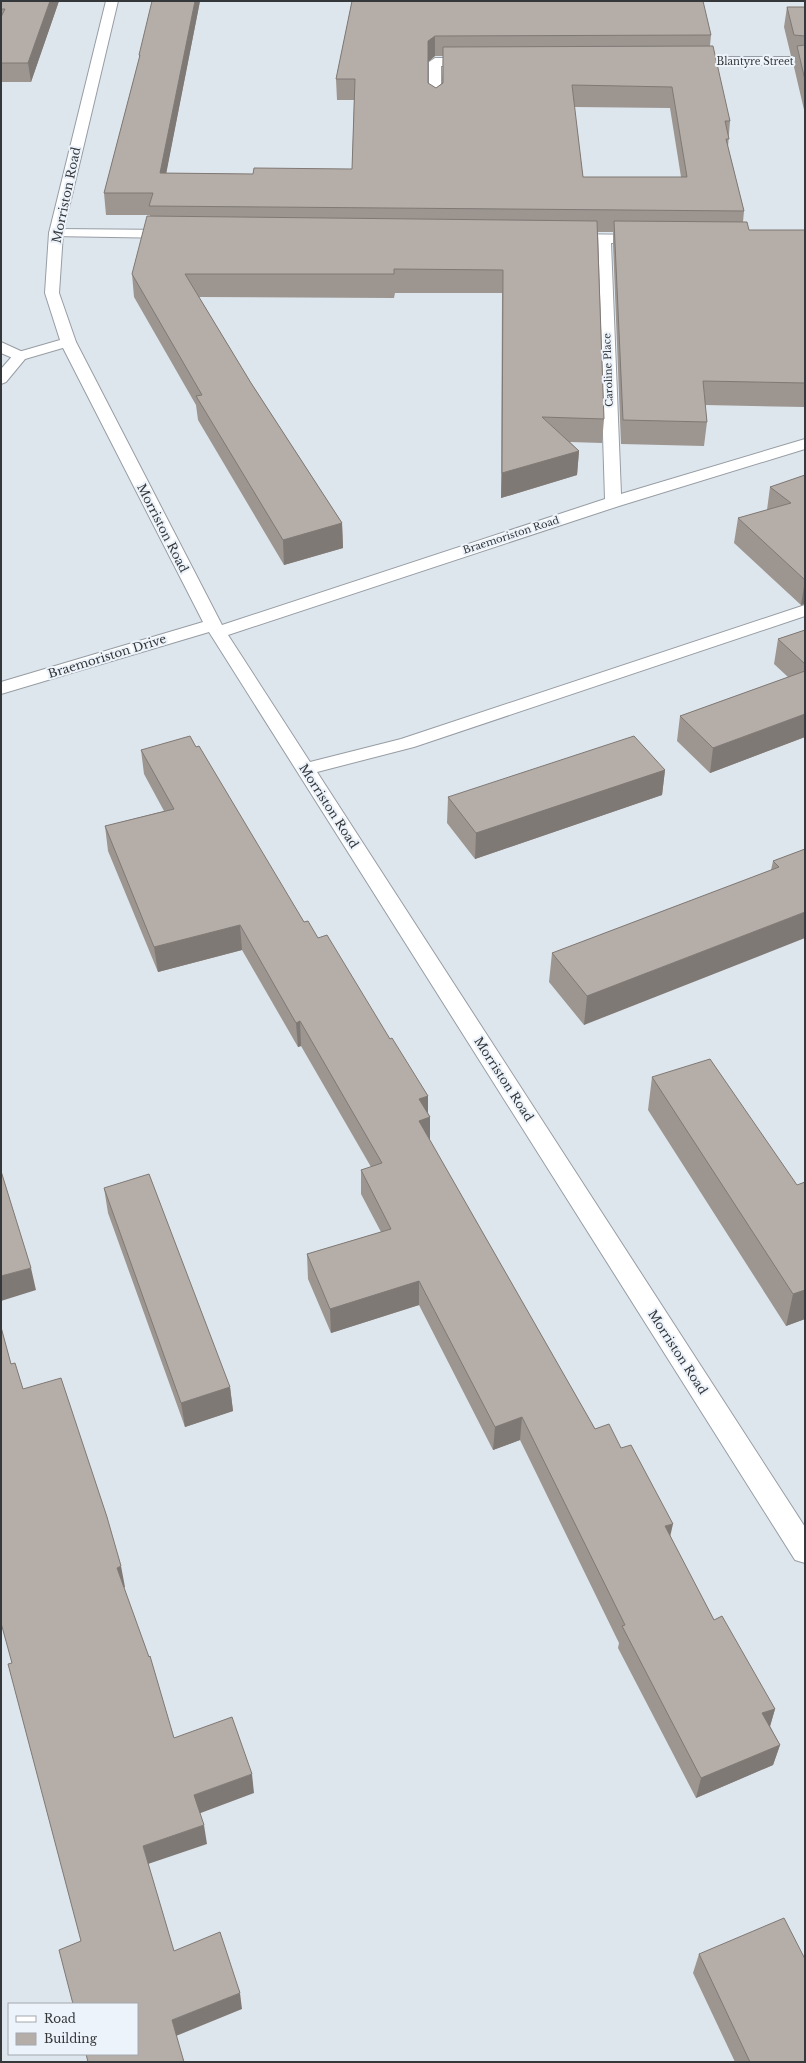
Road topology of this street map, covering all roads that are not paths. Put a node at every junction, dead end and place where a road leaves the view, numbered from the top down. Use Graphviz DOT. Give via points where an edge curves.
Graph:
graph roads {
  1 [pos="112,1"];
  2 [pos="805,61"];
  3 [pos="482,62"];
  4 [pos="671,62"];
  5 [pos="435,104"];
  6 [pos="56,233"];
  7 [pos="183,234"];
  8 [pos="556,238"];
  9 [pos="604,238"];
  10 [pos="658,239"];
  11 [pos="68,342"];
  12 [pos="1,348"];
  13 [pos="20,356"];
  14 [pos="1,379"];
  15 [pos="805,444"];
  16 [pos="613,502"];
  17 [pos="805,610"];
  18 [pos="216,628"];
  19 [pos="1,688"];
  20 [pos="306,769"];
  21 [pos="805,1551"];
  1 -- 6 [label="street, Morriston Road"];
  2 -- 4 [label="street, Blantyre Street"];
  3 -- 5 [label="street" via="435,62"];
  6 -- 7 [label="street"];
  6 -- 11 [label="street, Morriston Road" via="52,293"];
  8 -- 9 [label="street"];
  9 -- 10 [label="street"];
  9 -- 16 [label="street, Caroline Place"];
  11 -- 13 [label="street"];
  11 -- 18 [label="street, Morriston Road"];
  12 -- 13 [label="street"];
  13 -- 14 [label="street"];
  15 -- 16 [label="street, Braemoriston Road"];
  16 -- 18 [label="street, Braemoriston Road"];
  17 -- 20 [label="street" via="407,743"];
  18 -- 19 [label="street, Braemoriston Drive"];
  18 -- 20 [label="street, Morriston Road"];
  20 -- 21 [label="street, Morriston Road"];
}
